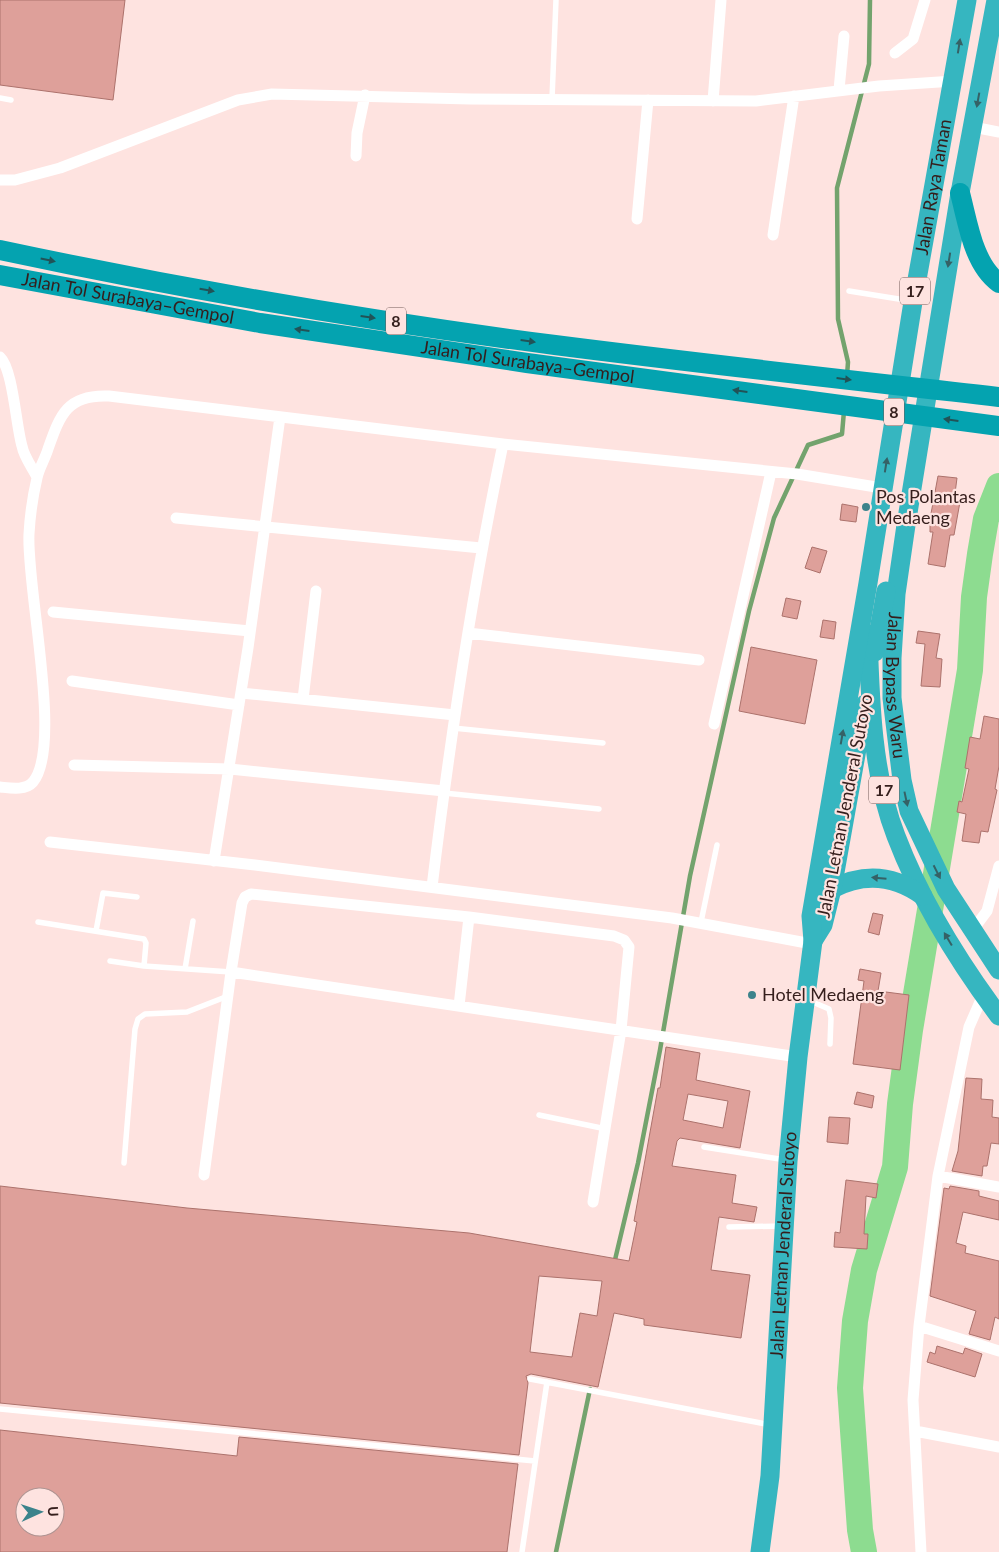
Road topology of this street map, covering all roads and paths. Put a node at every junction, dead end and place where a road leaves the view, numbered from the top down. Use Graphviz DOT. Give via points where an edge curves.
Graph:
graph roads {
  1 [pos="556,0"];
  2 [pos="721,0"];
  3 [pos="925,0"];
  4 [pos="967,0"];
  5 [pos="996,0"];
  6 [pos="844,36"];
  7 [pos="895,53"];
  8 [pos="954,81"];
  9 [pos="839,90"];
  10 [pos="365,95"];
  11 [pos="794,96"];
  12 [pos="0,98"];
  13 [pos="12,100"];
  14 [pos="552,100"];
  15 [pos="648,100"];
  16 [pos="713,101"];
  17 [pos="973,127"];
  18 [pos="999,132"];
  19 [pos="356,156"];
  20 [pos="0,180"];
  21 [pos="960,193"];
  22 [pos="637,219"];
  23 [pos="773,235"];
  24 [pos="0,250"];
  25 [pos="0,275"];
  26 [pos="999,283"];
  27 [pos="849,291"];
  28 [pos="913,302"];
  29 [pos="0,357"];
  30 [pos="5,382"];
  31 [pos="999,397"];
  32 [pos="280,417"];
  33 [pos="999,426"];
  34 [pos="503,444"];
  35 [pos="775,472"];
  36 [pos="37,477"];
  37 [pos="882,488"];
  38 [pos="176,518"];
  39 [pos="906,525"];
  40 [pos="264,528"];
  41 [pos="481,548"];
  42 [pos="868,582"];
  43 [pos="316,591"];
  44 [pos="53,612"];
  45 [pos="250,631"];
  46 [pos="468,633"];
  47 [pos="699,660"];
  48 [pos="870,678"];
  49 [pos="72,681"];
  50 [pos="241,693"];
  51 [pos="303,699"];
  52 [pos="239,705"];
  53 [pos="455,715"];
  54 [pos="714,724"];
  55 [pos="453,728"];
  56 [pos="603,743"];
  57 [pos="900,758"];
  58 [pos="878,763"];
  59 [pos="74,764"];
  60 [pos="230,769"];
  61 [pos="0,787"];
  62 [pos="444,792"];
  63 [pos="600,809"];
  64 [pos="50,842"];
  65 [pos="717,846"];
  66 [pos="214,861"];
  67 [pos="999,866"];
  68 [pos="997,884"];
  69 [pos="432,887"];
  70 [pos="832,889"];
  71 [pos="137,897"];
  72 [pos="925,899"];
  73 [pos="469,917"];
  74 [pos="194,921"];
  75 [pos="38,922"];
  76 [pos="696,922"];
  77 [pos="96,931"];
  78 [pos="972,931"];
  79 [pos="812,942"];
  80 [pos="110,961"];
  81 [pos="144,966"];
  82 [pos="185,969"];
  83 [pos="999,970"];
  84 [pos="231,972"];
  85 [pos="983,995"];
  86 [pos="229,996"];
  87 [pos="806,999"];
  88 [pos="459,1006"];
  89 [pos="999,1016"];
  90 [pos="621,1030"];
  91 [pos="830,1044"];
  92 [pos="798,1057"];
  93 [pos="539,1115"];
  94 [pos="606,1129"];
  95 [pos="704,1146"];
  96 [pos="788,1161"];
  97 [pos="124,1163"];
  98 [pos="204,1175"];
  99 [pos="938,1176"];
  100 [pos="999,1187"];
  101 [pos="593,1202"];
  102 [pos="729,1226"];
  103 [pos="785,1226"];
  104 [pos="919,1326"];
  105 [pos="999,1350"];
  106 [pos="530,1379"];
  107 [pos="547,1382"];
  108 [pos="0,1409"];
  109 [pos="774,1425"];
  110 [pos="915,1431"];
  111 [pos="999,1447"];
  112 [pos="535,1461"];
  113 [pos="522,1552"];
  114 [pos="760,1552"];
  115 [pos="921,1552"];
  1 -- 14 [label="lane"];
  2 -- 16 [label="street"];
  3 -- 7 [label="street" via="913,39"];
  8 -- 4 [label="highway, Jalan Raya Taman / 17, one-way"];
  5 -- 17 [label="highway, Jalan Raya Taman / 17, one-way"];
  6 -- 9 [label="street"];
  8 -- 9 [label="street"];
  8 -- 28 [label="highway, Jalan Raya Taman / 17"];
  9 -- 11 [label="street"];
  10 -- 14 [label="street"];
  10 -- 19 [label="street"];
  10 -- 20 [label="street" via="295,93 238,100 60,168 15,180"];
  11 -- 16 [label="street" via="756,101"];
  11 -- 23 [label="street"];
  12 -- 13 [label="lane"];
  14 -- 15 [label="street"];
  15 -- 16 [label="street"];
  15 -- 22 [label="street"];
  17 -- 18 [label="street"];
  17 -- 21 [label="highway, Jalan Raya Taman / 17"];
  21 -- 26 [label="highway" via="977,252 989,275"];
  21 -- 39 [label="highway, Jalan Raya Taman / 17, one-way"];
  24 -- 31 [label="highway, Jalan Tol Surabaya–Gempol / 8, one-way" via="324,311 555,345"];
  33 -- 25 [label="highway, Jalan Tol Surabaya–Gempol / 8, one-way" via="527,363 260,323"];
  27 -- 28 [label="lane"];
  37 -- 28 [label="highway, Jalan Raya Taman / 17, one-way"];
  29 -- 30 [label="street" via="5,364"];
  30 -- 36 [label="street" via="22,448"];
  32 -- 34 [label="street"];
  32 -- 36 [label="street" via="109,396 86,397 69,406 55,426"];
  32 -- 40 [label="street"];
  34 -- 35 [label="street"];
  34 -- 41 [label="street"];
  35 -- 37 [label="street"];
  35 -- 54 [label="street"];
  36 -- 61 [label="street" via="29,535 30,574 43,686 44,742 38,774 32,784 22,788"];
  37 -- 42 [label="highway, Jalan Raya Taman / 17"];
  38 -- 40 [label="street"];
  39 -- 48 [label="highway, Jalan Letnan Jenderal Sutoyo" via="895,548"];
  39 -- 57 [label="highway, Jalan Bypass Waru / 17" via="896,594 892,658 892,698"];
  40 -- 41 [label="street"];
  40 -- 45 [label="street"];
  41 -- 46 [label="street"];
  42 -- 48 [label="highway, Jalan Bypass Waru / 17"];
  79 -- 42 [label="highway, Jalan Letnan Jenderal Sutoyo, one-way" via="811,916"];
  43 -- 51 [label="street"];
  44 -- 45 [label="street"];
  45 -- 50 [label="street"];
  46 -- 47 [label="street"];
  46 -- 53 [label="street"];
  48 -- 58 [label="highway, Jalan Bypass Waru / 17"];
  48 -- 70 [label="highway, Jalan Letnan Jenderal Sutoyo"];
  49 -- 52 [label="street"];
  50 -- 51 [label="street"];
  50 -- 52 [label="street"];
  51 -- 53 [label="street"];
  52 -- 60 [label="street"];
  53 -- 55 [label="street"];
  55 -- 56 [label="lane"];
  55 -- 62 [label="street"];
  57 -- 58 [label="highway" via="893,745 887,742 882,747"];
  57 -- 78 [label="highway, Jalan Bypass Waru / 17, one-way" via="908,811 920,839"];
  58 -- 72 [label="highway, Jalan Bypass Waru / 17" via="896,835"];
  59 -- 60 [label="street"];
  60 -- 62 [label="street"];
  60 -- 66 [label="street"];
  62 -- 63 [label="lane"];
  62 -- 69 [label="street"];
  64 -- 66 [label="street"];
  65 -- 76 [label="lane"];
  66 -- 69 [label="street"];
  67 -- 68 [label="street"];
  68 -- 78 [label="street" via="987,911"];
  69 -- 76 [label="street"];
  72 -- 70 [label="highway, one-way" via="900,882 872,877 844,882"];
  70 -- 79 [label="highway, Jalan Letnan Jenderal Sutoyo" via="823,925"];
  71 -- 77 [label="lane" via="104,893"];
  85 -- 72 [label="highway, Jalan Bypass Waru / 17, one-way"];
  73 -- 84 [label="street" via="252,894 242,903"];
  73 -- 88 [label="street"];
  73 -- 90 [label="street" via="624,940 629,947"];
  74 -- 82 [label="lane"];
  75 -- 77 [label="lane"];
  76 -- 79 [label="street"];
  77 -- 81 [label="lane" via="144,939"];
  78 -- 83 [label="highway, Jalan Bypass Waru / 17"];
  79 -- 87 [label="highway, Jalan Letnan Jenderal Sutoyo"];
  80 -- 81 [label="lane"];
  81 -- 82 [label="lane"];
  82 -- 84 [label="lane"];
  84 -- 86 [label="street"];
  84 -- 88 [label="street"];
  85 -- 89 [label="highway, Jalan Bypass Waru / 17"];
  85 -- 99 [label="street" via="969,1026"];
  86 -- 97 [label="lane" via="197,1010 145,1014 138,1019"];
  86 -- 98 [label="street"];
  87 -- 91 [label="lane" via="829,1009"];
  87 -- 92 [label="highway, Jalan Letnan Jenderal Sutoyo"];
  88 -- 90 [label="street"];
  90 -- 92 [label="street"];
  90 -- 94 [label="street"];
  92 -- 96 [label="highway, Jalan Letnan Jenderal Sutoyo"];
  93 -- 94 [label="lane"];
  94 -- 101 [label="street"];
  95 -- 96 [label="lane"];
  96 -- 103 [label="highway, Jalan Letnan Jenderal Sutoyo"];
  99 -- 100 [label="street"];
  99 -- 104 [label="street"];
  102 -- 103 [label="lane"];
  103 -- 109 [label="highway, Jalan Letnan Jenderal Sutoyo"];
  104 -- 105 [label="street"];
  104 -- 110 [label="street" via="913,1400"];
  106 -- 107 [label="lane"];
  107 -- 109 [label="lane"];
  107 -- 112 [label="lane"];
  108 -- 112 [label="lane"];
  109 -- 114 [label="highway, Jalan Letnan Jenderal Sutoyo"];
  110 -- 111 [label="street"];
  110 -- 115 [label="street"];
  112 -- 113 [label="lane"];
}
